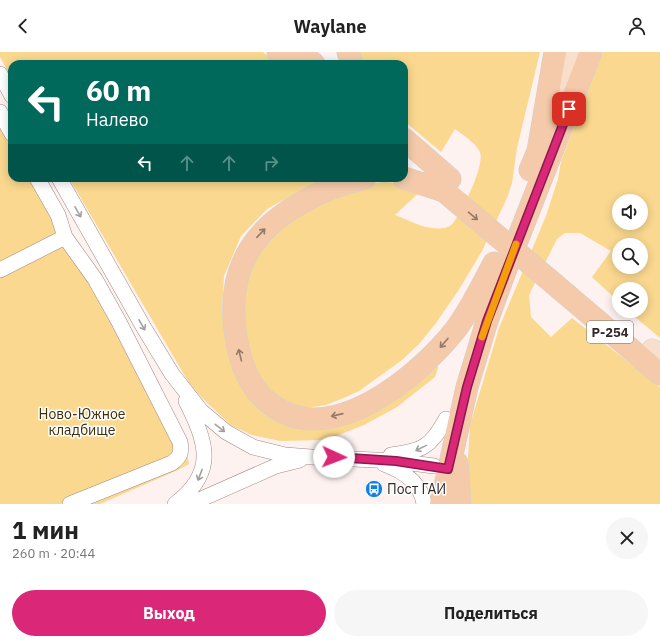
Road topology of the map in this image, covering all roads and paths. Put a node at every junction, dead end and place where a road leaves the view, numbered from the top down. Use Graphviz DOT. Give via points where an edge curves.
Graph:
graph roads {
  1 [pos="278,52"];
  2 [pos="300,52"];
  3 [pos="555,52"];
  4 [pos="576,52"];
  5 [pos="591,52"];
  6 [pos="287,60"];
  7 [pos="309,60"];
  8 [pos="0,74"];
  9 [pos="8,89"];
  10 [pos="0,112"];
  11 [pos="8,127"];
  12 [pos="408,146"];
  13 [pos="538,151"];
  14 [pos="408,179"];
  15 [pos="39,182"];
  16 [pos="61,182"];
  17 [pos="352,182"];
  18 [pos="447,185"];
  19 [pos="65,237"];
  20 [pos="494,263"];
  21 [pos="0,270"];
  22 [pos="658,363"];
  23 [pos="172,374"];
  24 [pos="453,421"];
  25 [pos="311,457"];
  26 [pos="368,459"];
  27 [pos="441,468"];
  28 [pos="70,504"];
  29 [pos="175,504"];
  30 [pos="190,504"];
  31 [pos="425,504"];
  32 [pos="441,504"];
  33 [pos="460,504"];
  1 -- 6 [label="highway"];
  2 -- 7 [label="highway"];
  3 -- 13 [label="highway"];
  4 -- 13 [label="main road"];
  5 -- 24 [label="highway" via="509,262"];
  8 -- 9 [label="street"];
  10 -- 11 [label="street"];
  12 -- 18 [label="highway, Р-254"];
  13 -- 20 [label="highway"];
  14 -- 18 [label="highway"];
  15 -- 19 [label="street" via="58,215"];
  16 -- 23 [label="street, one-way"];
  20 -- 17 [label="highway, one-way" via="469,310 456,328 427,361 396,387 350,412 326,418 301,418 269,404 254,389 248,378 238,347 234,296 242,260 256,238 292,208 332,188"];
  18 -- 22 [label="highway, Р-254, bridge"];
  19 -- 21 [label="street"];
  19 -- 28 [label="street" via="99,285 156,393 182,450 179,458 172,463"];
  20 -- 24 [label="highway" via="464,348"];
  23 -- 25 [label="street, one-way" via="201,411 226,432 253,447 285,455"];
  23 -- 29 [label="street, one-way" via="196,425 204,454 203,469 198,482"];
  24 -- 26 [label="street, one-way" via="424,447 402,454"];
  24 -- 27 [label="highway"];
  24 -- 33 [label="highway"];
  25 -- 26 [label="street"];
  25 -- 30 [label="street" via="276,466"];
  26 -- 27 [label="street"];
  26 -- 31 [label="street" via="394,468 409,477"];
  27 -- 31 [label="highway"];
  27 -- 32 [label="highway"];
}
